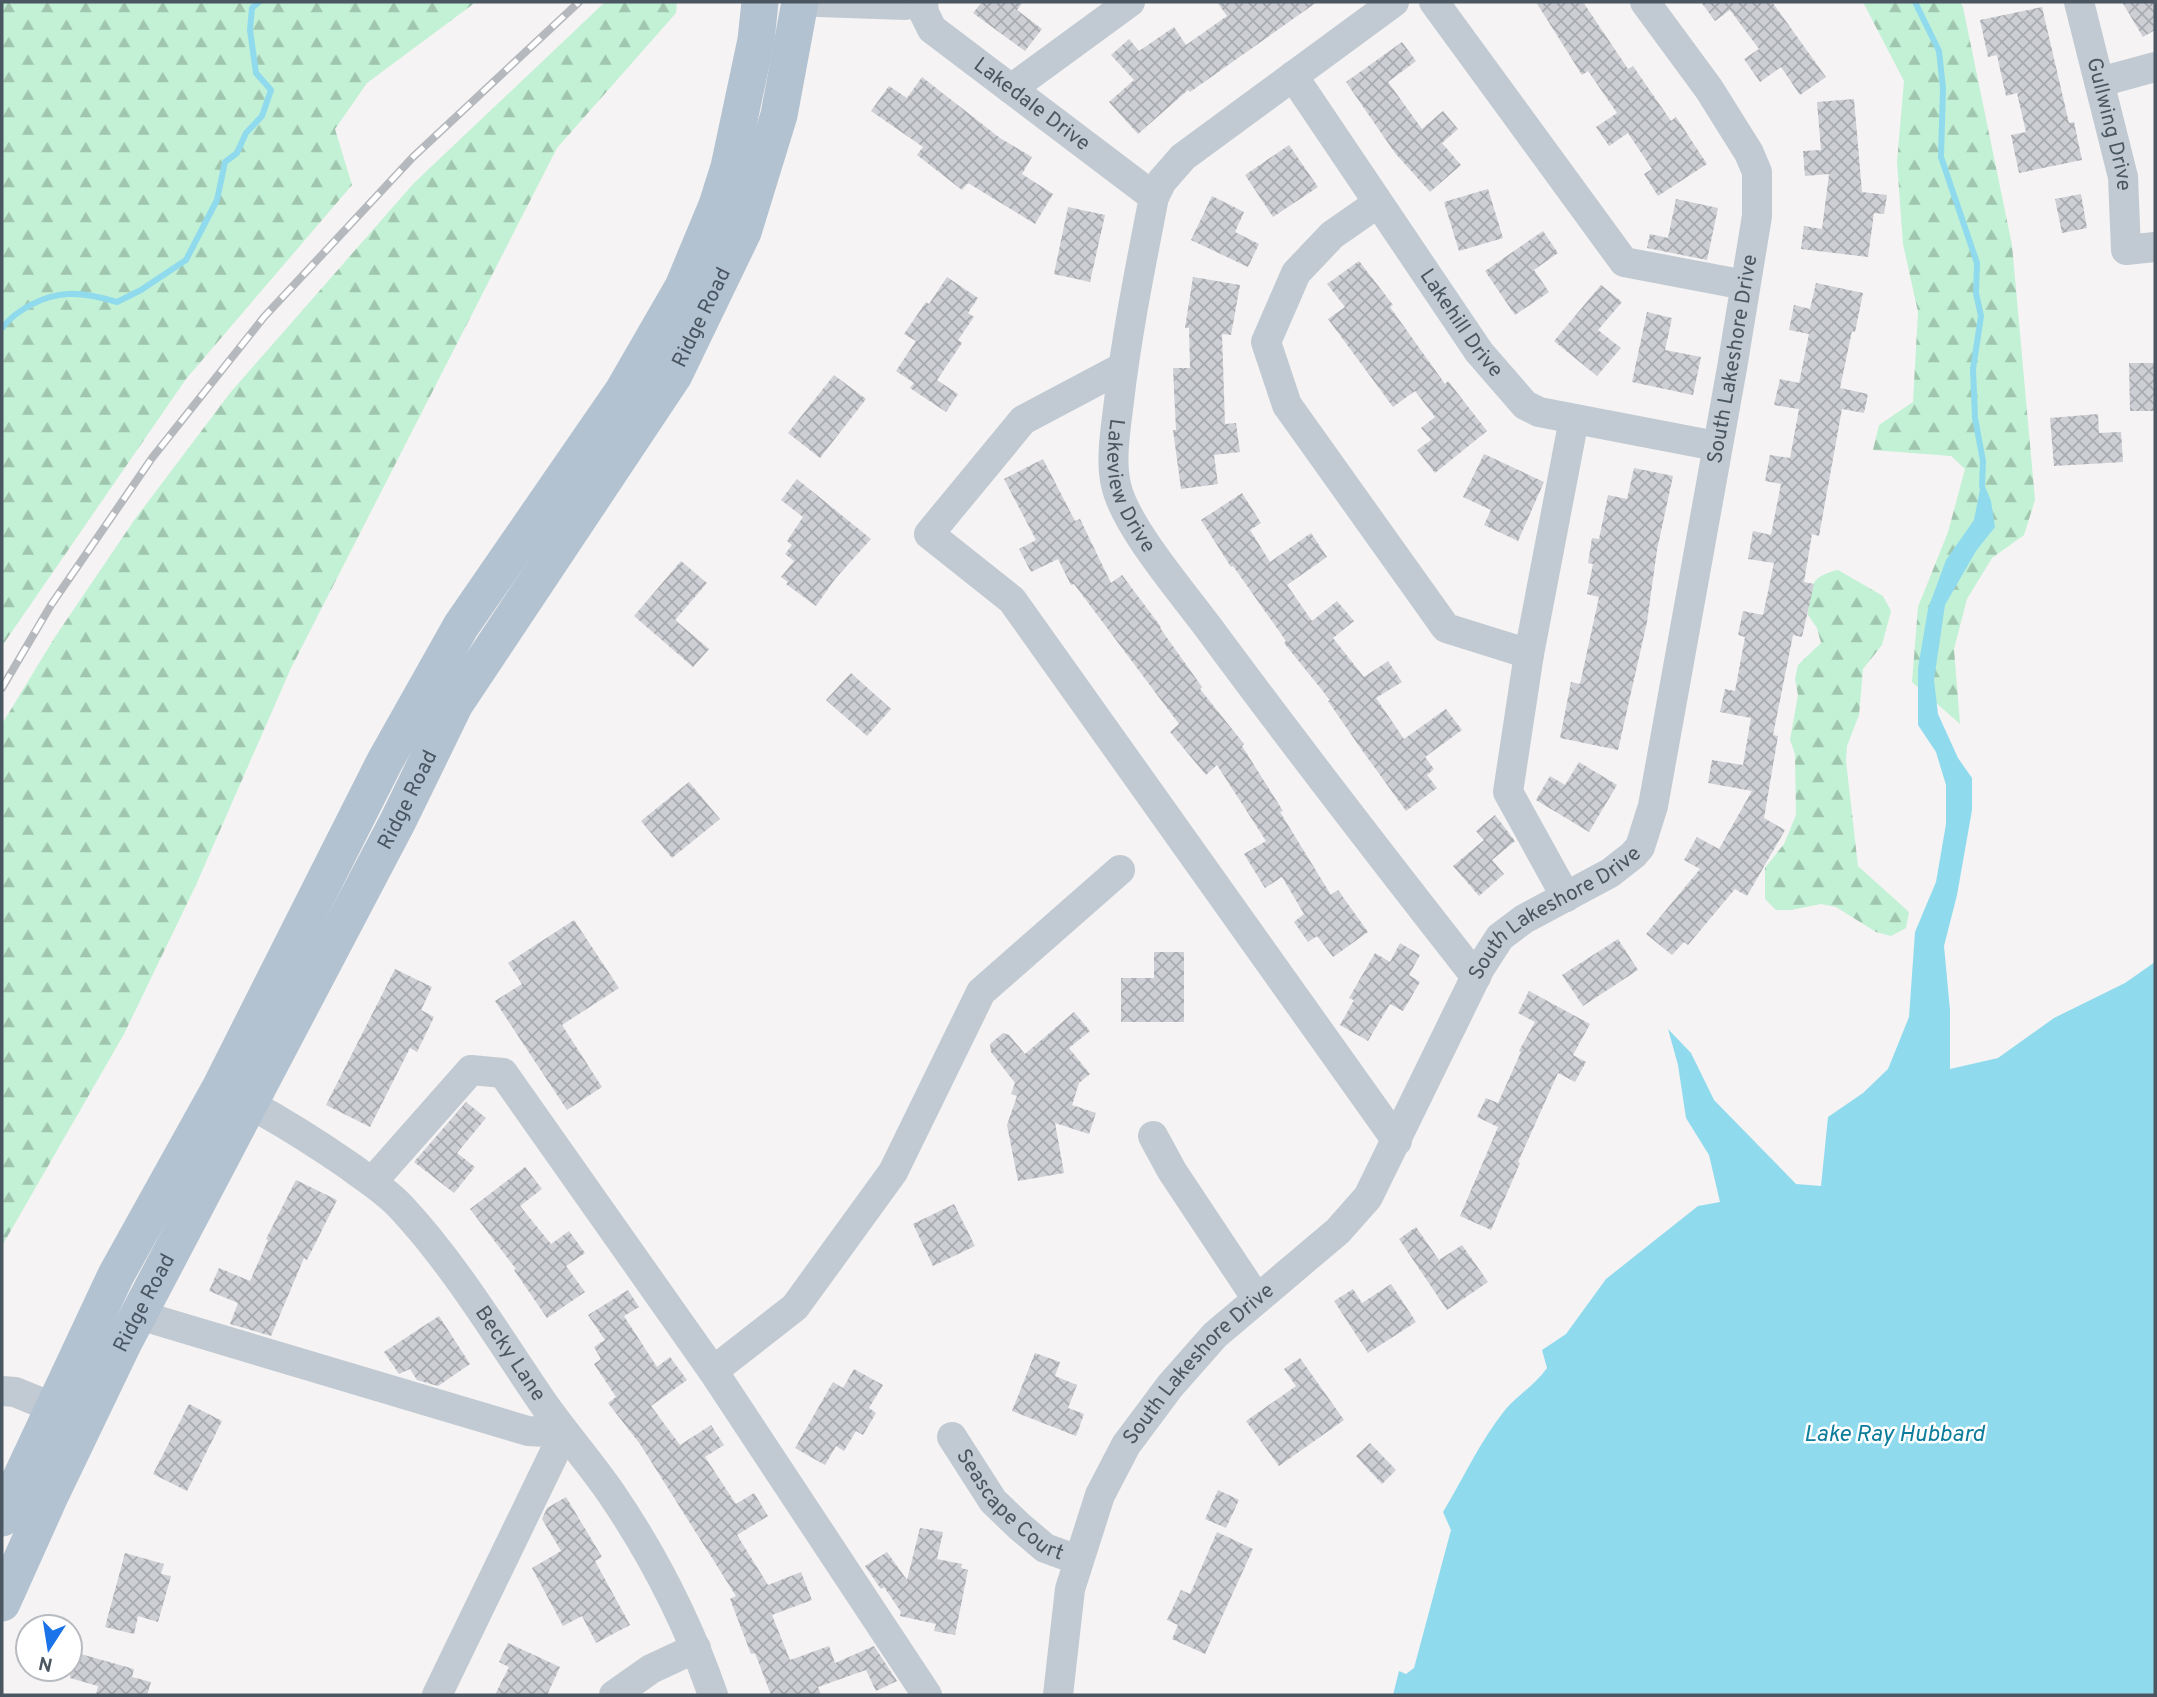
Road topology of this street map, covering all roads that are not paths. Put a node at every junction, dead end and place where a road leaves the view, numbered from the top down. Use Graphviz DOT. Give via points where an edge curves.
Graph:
graph roads {
  1 [pos="760,2"];
  2 [pos="800,2"];
  3 [pos="818,2"];
  4 [pos="910,2"];
  5 [pos="923,2"];
  6 [pos="1130,2"];
  7 [pos="1394,2"];
  8 [pos="1434,2"];
  9 [pos="1646,2"];
  10 [pos="2079,2"];
  11 [pos="2155,67"];
  12 [pos="1293,76"];
  13 [pos="2100,82"];
  14 [pos="1011,89"];
  15 [pos="1154,197"];
  16 [pos="1378,203"];
  17 [pos="2141,248"];
  18 [pos="712,258"];
  19 [pos="1745,285"];
  20 [pos="1123,367"];
  21 [pos="1574,419"];
  22 [pos="1716,446"];
  23 [pos="488,587"];
  24 [pos="519,607"];
  25 [pos="1529,654"];
  26 [pos="1120,870"];
  27 [pos="1566,897"];
  28 [pos="1476,977"];
  29 [pos="235,1096"];
  30 [pos="1153,1136"];
  31 [pos="1397,1141"];
  32 [pos="372,1182"];
  33 [pos="1256,1299"];
  34 [pos="139,1315"];
  35 [pos="713,1371"];
  36 [pos="2,1391"];
  37 [pos="70,1414"];
  38 [pos="564,1433"];
  39 [pos="952,1437"];
  40 [pos="2,1518"];
  41 [pos="1078,1560"];
  42 [pos="2,1603"];
  43 [pos="696,1648"];
  44 [pos="437,1695"];
  45 [pos="614,1695"];
  46 [pos="713,1695"];
  47 [pos="927,1695"];
  48 [pos="1058,1695"];
  1 -- 18 [label="main road, Ridge Road" via="756,40 717,205"];
  2 -- 18 [label="main road, Ridge Road" via="779,115 743,232"];
  3 -- 4 [label="street"];
  5 -- 14 [label="street, Lakedale Drive" via="932,29"];
  6 -- 14 [label="street"];
  7 -- 12 [label="street, Lakeview Drive"];
  8 -- 19 [label="street" via="1624,262"];
  9 -- 19 [label="street, South Lakeshore Drive" via="1709,89 1757,172 1757,216"];
  10 -- 13 [label="street, Gullwing Drive"];
  11 -- 13 [label="street"];
  12 -- 15 [label="street, Lakeview Drive" via="1183,157 1161,181"];
  12 -- 16 [label="street, Lakehill Drive"];
  13 -- 17 [label="street, Gullwing Drive"];
  14 -- 15 [label="street, Lakedale Drive"];
  15 -- 20 [label="street, Lakeview Drive"];
  16 -- 21 [label="street, Lakehill Drive" via="1479,352 1525,405"];
  16 -- 25 [label="street" via="1332,234 1296,273 1266,342 1270,355 1287,405 1446,628"];
  18 -- 23 [label="main road, Ridge Road" via="677,298 629,381"];
  18 -- 24 [label="main road, Ridge Road" via="674,375"];
  19 -- 22 [label="street, South Lakeshore Drive"];
  20 -- 28 [label="street, Lakeview Drive" via="1114,471 1124,510 1286,733"];
  20 -- 31 [label="street" via="1023,420 929,534 1012,600"];
  21 -- 22 [label="street, Lakehill Drive"];
  21 -- 25 [label="street"];
  22 -- 27 [label="street, South Lakeshore Drive" via="1653,806 1640,847 1610,873"];
  23 -- 24 [label="main road"];
  23 -- 29 [label="main road, Ridge Road" via="385,761"];
  24 -- 29 [label="main road, Ridge Road" via="455,704 398,821"];
  25 -- 27 [label="street" via="1508,792"];
  26 -- 35 [label="street" via="981,992 893,1172 795,1307"];
  27 -- 28 [label="street, South Lakeshore Drive" via="1500,937"];
  28 -- 31 [label="street, South Lakeshore Drive"];
  29 -- 32 [label="street, Becky Lane"];
  29 -- 34 [label="main road, Ridge Road"];
  29 -- 37 [label="main road, Ridge Road" via="116,1275"];
  30 -- 33 [label="street"];
  31 -- 33 [label="street, South Lakeshore Drive" via="1368,1196 1338,1231"];
  32 -- 35 [label="street" via="471,1070 503,1073"];
  32 -- 38 [label="street, Becky Lane" via="401,1207 469,1292"];
  33 -- 41 [label="street, South Lakeshore Drive" via="1215,1335 1126,1445 1100,1495"];
  34 -- 37 [label="main road, Ridge Road"];
  34 -- 38 [label="street" via="528,1431"];
  35 -- 47 [label="street"];
  36 -- 37 [label="street"];
  37 -- 40 [label="main road, Ridge Road"];
  37 -- 42 [label="main road, Ridge Road"];
  38 -- 43 [label="street, Becky Lane" via="636,1532"];
  38 -- 44 [label="street"];
  39 -- 41 [label="street, Seascape Court" via="993,1501 1045,1548"];
  41 -- 48 [label="street, South Lakeshore Drive" via="1070,1589"];
  43 -- 45 [label="street" via="651,1669"];
  43 -- 46 [label="street, Becky Lane"];
}
